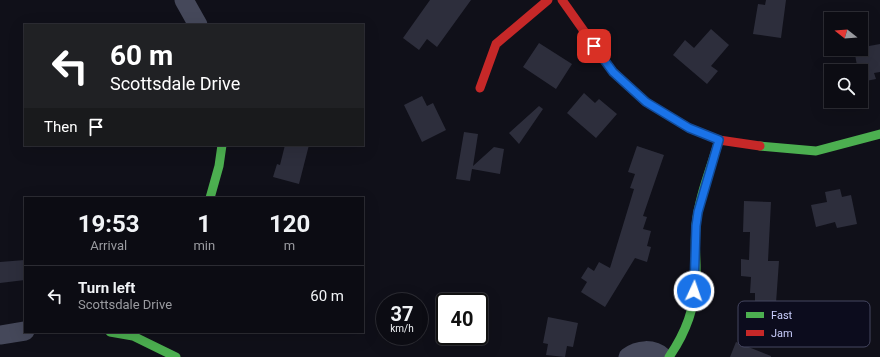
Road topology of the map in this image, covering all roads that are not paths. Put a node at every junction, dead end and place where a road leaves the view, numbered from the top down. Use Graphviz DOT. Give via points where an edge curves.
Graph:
graph roads {
  1 [pos="184,0"];
  2 [pos="548,0"];
  3 [pos="562,0"];
  4 [pos="197,24"];
  5 [pos="480,88"];
  6 [pos="880,134"];
  7 [pos="719,140"];
  8 [pos="222,146"];
  9 [pos="210,197"];
  10 [pos="24,331"];
  11 [pos="122,333"];
  12 [pos="135,334"];
  13 [pos="0,335"];
  14 [pos="176,357"];
  15 [pos="628,357"];
  16 [pos="663,357"];
  17 [pos="670,357"];
  1 -- 4 [label="street"];
  2 -- 5 [label="street" via="496,44"];
  3 -- 7 [label="street" via="613,72 646,102 689,128"];
  6 -- 7 [label="street" via="816,151"];
  7 -- 17 [label="street" via="698,212 694,302 688,324"];
  8 -- 9 [label="street"];
  10 -- 13 [label="street"];
  11 -- 12 [label="street"];
  12 -- 14 [label="street"];
  15 -- 16 [label="street" via="641,350 650,350"];
}
